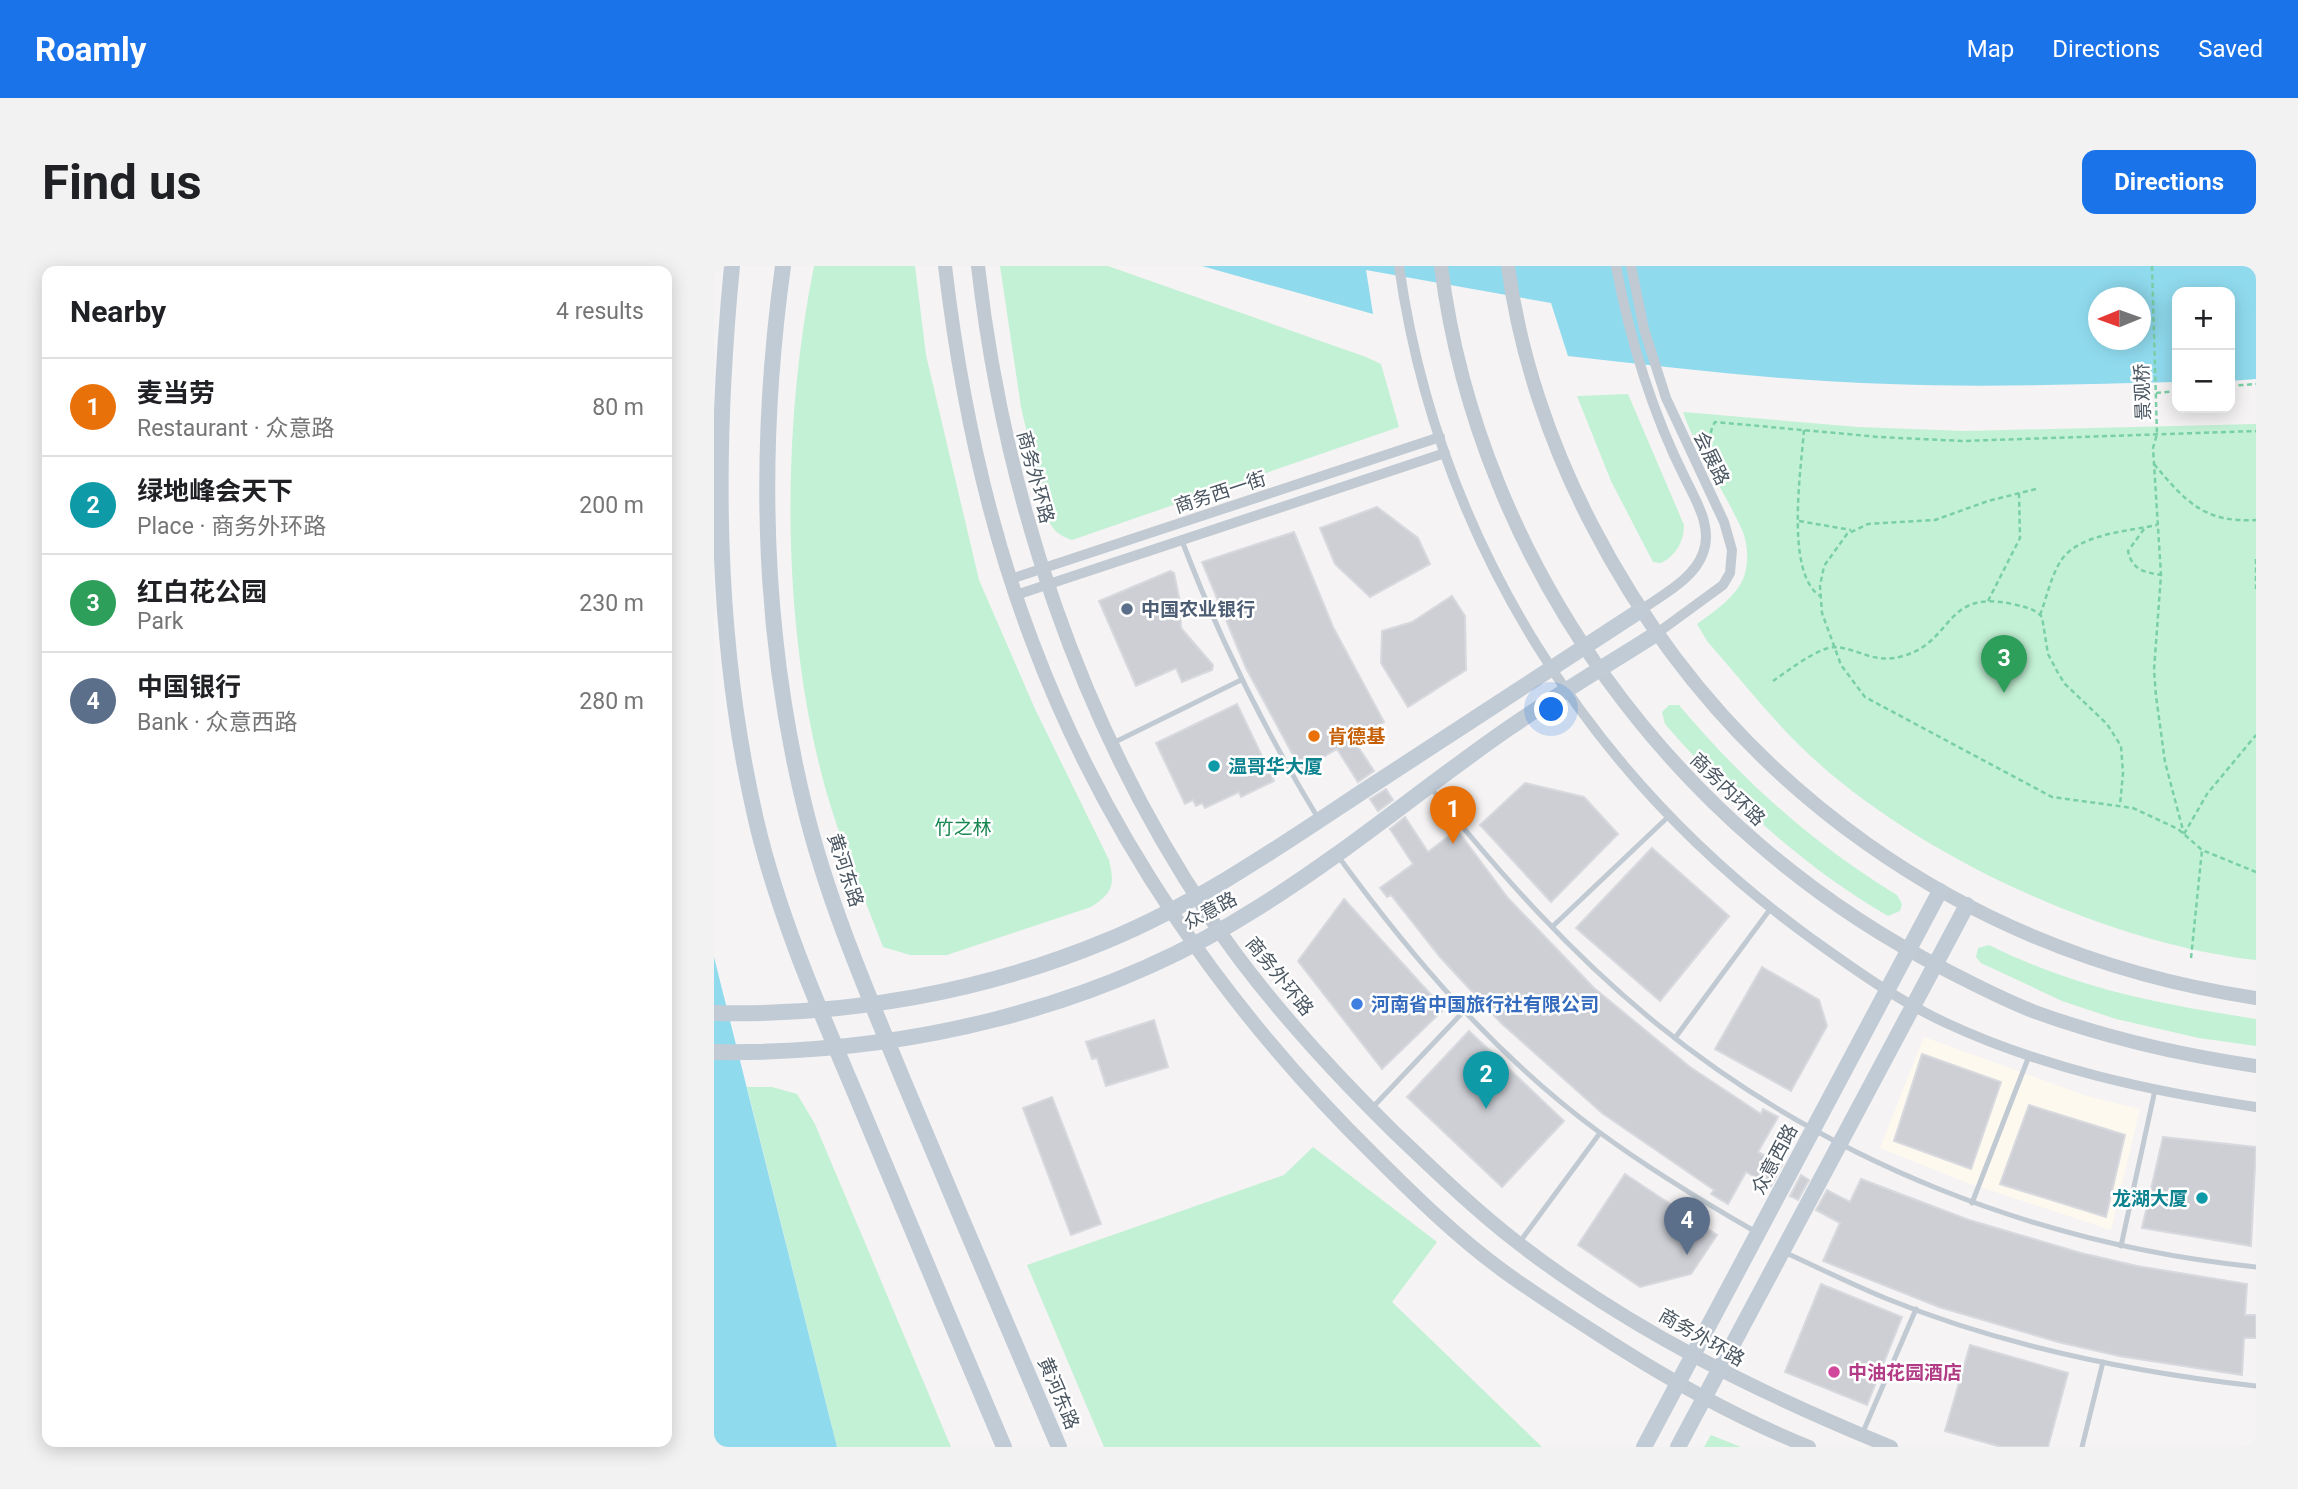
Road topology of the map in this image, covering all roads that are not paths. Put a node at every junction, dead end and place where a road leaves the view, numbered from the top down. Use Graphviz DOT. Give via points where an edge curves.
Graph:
graph roads {
  1 [pos="732,266"];
  2 [pos="783,266"];
  3 [pos="945,266"];
  4 [pos="978,266"];
  5 [pos="1399,266"];
  6 [pos="1441,266"];
  7 [pos="1508,266"];
  8 [pos="1616,266"];
  9 [pos="1631,266"];
  10 [pos="1440,437"];
  11 [pos="1445,453"];
  12 [pos="1181,540"];
  13 [pos="1044,568"];
  14 [pos="1011,579"];
  15 [pos="1049,584"];
  16 [pos="1016,595"];
  17 [pos="1641,610"];
  18 [pos="1656,634"];
  19 [pos="1585,646"];
  20 [pos="1551,668"];
  21 [pos="1600,670"];
  22 [pos="1241,680"];
  23 [pos="1566,692"];
  24 [pos="1113,743"];
  25 [pos="1429,786"];
  26 [pos="1669,816"];
  27 [pos="1319,820"];
  28 [pos="1336,853"];
  29 [pos="1940,891"];
  30 [pos="1197,897"];
  31 [pos="1967,905"];
  32 [pos="1771,908"];
  33 [pos="1171,910"];
  34 [pos="1552,927"];
  35 [pos="1219,930"];
  36 [pos="1193,943"];
  37 [pos="1908,950"];
  38 [pos="1935,964"];
  39 [pos="1887,991"];
  40 [pos="2256,998"];
  41 [pos="872,1004"];
  42 [pos="1913,1006"];
  43 [pos="820,1010"];
  44 [pos="1464,1011"];
  45 [pos="714,1013"];
  46 [pos="1675,1038"];
  47 [pos="887,1040"];
  48 [pos="835,1047"];
  49 [pos="714,1052"];
  50 [pos="2029,1056"];
  51 [pos="2256,1066"];
  52 [pos="2155,1090"];
  53 [pos="2256,1107"];
  54 [pos="1371,1109"];
  55 [pos="1814,1128"];
  56 [pos="1600,1133"];
  57 [pos="1841,1143"];
  58 [pos="1972,1202"];
  59 [pos="1759,1233"];
  60 [pos="1518,1243"];
  61 [pos="2121,1245"];
  62 [pos="1783,1252"];
  63 [pos="2256,1267"];
  64 [pos="1916,1309"];
  65 [pos="1693,1356"];
  66 [pos="2103,1363"];
  67 [pos="1720,1370"];
  68 [pos="1678,1383"];
  69 [pos="2256,1386"];
  70 [pos="1705,1398"];
  71 [pos="1862,1435"];
  72 [pos="1004,1447"];
  73 [pos="1059,1447"];
  74 [pos="1644,1447"];
  75 [pos="1678,1447"];
  76 [pos="1809,1447"];
  77 [pos="1891,1447"];
  78 [pos="2082,1447"];
  1 -- 43 [label="main road" via="717,421 717,539 726,650 756,820"];
  2 -- 41 [label="main road, 黄河东路" via="767,423 767,537 776,643 805,808"];
  3 -- 14 [label="street" via="981,481"];
  4 -- 13 [label="street, 商务外环路" via="998,405 1014,475"];
  5 -- 10 [label="street" via="1412,337"];
  6 -- 19 [label="street, 商务内环路" via="1456,349 1484,442 1509,507 1548,586"];
  7 -- 17 [label="street" via="1529,364 1570,481"];
  8 -- 17 [label="street, 会展路" via="1643,376 1667,441 1700,509 1706,538 1699,563"];
  9 -- 18 [label="street, 会展路" via="1660,379 1732,550 1730,573 1723,585"];
  10 -- 11 [label="street"];
  10 -- 13 [label="street, 商务西一街"];
  11 -- 12 [label="street, 商务西一街"];
  11 -- 20 [label="street" via="1488,557"];
  12 -- 15 [label="street, 商务西一街"];
  12 -- 22 [label="lane"];
  13 -- 14 [label="street, 商务西一街"];
  13 -- 15 [label="street, 商务外环路"];
  14 -- 16 [label="street"];
  15 -- 16 [label="street, 商务西一街"];
  15 -- 24 [label="street, 商务外环路"];
  16 -- 33 [label="street" via="1057,703 1140,862"];
  17 -- 18 [label="street"];
  17 -- 19 [label="main road, 众意路"];
  18 -- 21 [label="main road, 众意路"];
  18 -- 29 [label="street" via="1708,701 1776,770 1861,841"];
  19 -- 20 [label="main road, 众意路"];
  19 -- 21 [label="street, 商务内环路"];
  20 -- 23 [label="street"];
  20 -- 27 [label="main road, 众意路"];
  21 -- 23 [label="main road, 众意路"];
  21 -- 37 [label="street, 商务内环路" via="1658,745 1730,821 1822,896"];
  22 -- 24 [label="lane"];
  22 -- 27 [label="lane"];
  23 -- 25 [label="main road, 众意路"];
  23 -- 26 [label="street" via="1600,740"];
  24 -- 30 [label="street, 商务外环路" via="1130,782"];
  25 -- 28 [label="main road, 众意路"];
  25 -- 34 [label="lane" via="1489,862"];
  26 -- 32 [label="street"];
  26 -- 34 [label="lane"];
  27 -- 30 [label="main road, 众意路"];
  28 -- 35 [label="main road, 众意路"];
  28 -- 44 [label="lane" via="1392,930"];
  29 -- 31 [label="street"];
  29 -- 37 [label="main road, 众意西路"];
  30 -- 33 [label="main road, 众意路"];
  30 -- 35 [label="street, 商务外环路"];
  31 -- 38 [label="main road"];
  31 -- 40 [label="street" via="2099,962 2172,983"];
  32 -- 39 [label="street"];
  32 -- 46 [label="lane"];
  33 -- 36 [label="street"];
  33 -- 41 [label="main road, 众意路" via="1029,969"];
  34 -- 46 [label="lane"];
  35 -- 36 [label="main road, 众意路"];
  35 -- 54 [label="street, 商务外环路" via="1292,1022"];
  36 -- 47 [label="main road, 众意路" via="1122,977 1040,1007 958,1029"];
  36 -- 68 [label="street" via="1301,1080 1413,1193 1500,1268"];
  37 -- 38 [label="street, 商务内环路"];
  37 -- 39 [label="main road, 众意西路"];
  38 -- 42 [label="main road"];
  38 -- 51 [label="street, 商务内环路" via="2033,1011 2078,1027 2158,1049"];
  39 -- 42 [label="street"];
  39 -- 55 [label="main road, 众意西路"];
  41 -- 43 [label="main road, 众意路"];
  41 -- 47 [label="main road, 黄河东路"];
  42 -- 50 [label="street"];
  42 -- 57 [label="main road"];
  43 -- 45 [label="main road, 众意路"];
  43 -- 48 [label="main road"];
  44 -- 54 [label="lane"];
  44 -- 56 [label="lane" via="1523,1069"];
  46 -- 55 [label="lane" via="1772,1105"];
  47 -- 48 [label="main road, 众意路"];
  47 -- 73 [label="main road, 黄河东路"];
  48 -- 49 [label="main road, 众意路"];
  48 -- 72 [label="main road"];
  50 -- 52 [label="street"];
  50 -- 58 [label="lane"];
  52 -- 53 [label="street"];
  52 -- 61 [label="lane"];
  54 -- 60 [label="street, 商务外环路"];
  55 -- 57 [label="lane"];
  55 -- 59 [label="main road, 众意西路"];
  56 -- 59 [label="lane" via="1676,1185"];
  56 -- 60 [label="lane"];
  57 -- 58 [label="lane"];
  57 -- 62 [label="main road"];
  58 -- 61 [label="lane" via="2077,1236"];
  59 -- 65 [label="main road, 众意西路"];
  60 -- 65 [label="street, 商务外环路"];
  61 -- 63 [label="lane"];
  62 -- 64 [label="lane"];
  62 -- 67 [label="main road"];
  64 -- 66 [label="lane"];
  64 -- 71 [label="lane"];
  65 -- 67 [label="street, 商务外环路"];
  65 -- 68 [label="main road, 众意西路"];
  66 -- 69 [label="lane"];
  66 -- 78 [label="lane"];
  67 -- 70 [label="main road"];
  67 -- 71 [label="street, 商务外环路"];
  68 -- 70 [label="street"];
  68 -- 74 [label="main road, 众意西路"];
  70 -- 75 [label="main road"];
  70 -- 76 [label="street"];
  71 -- 77 [label="street, 商务外环路"];
}
